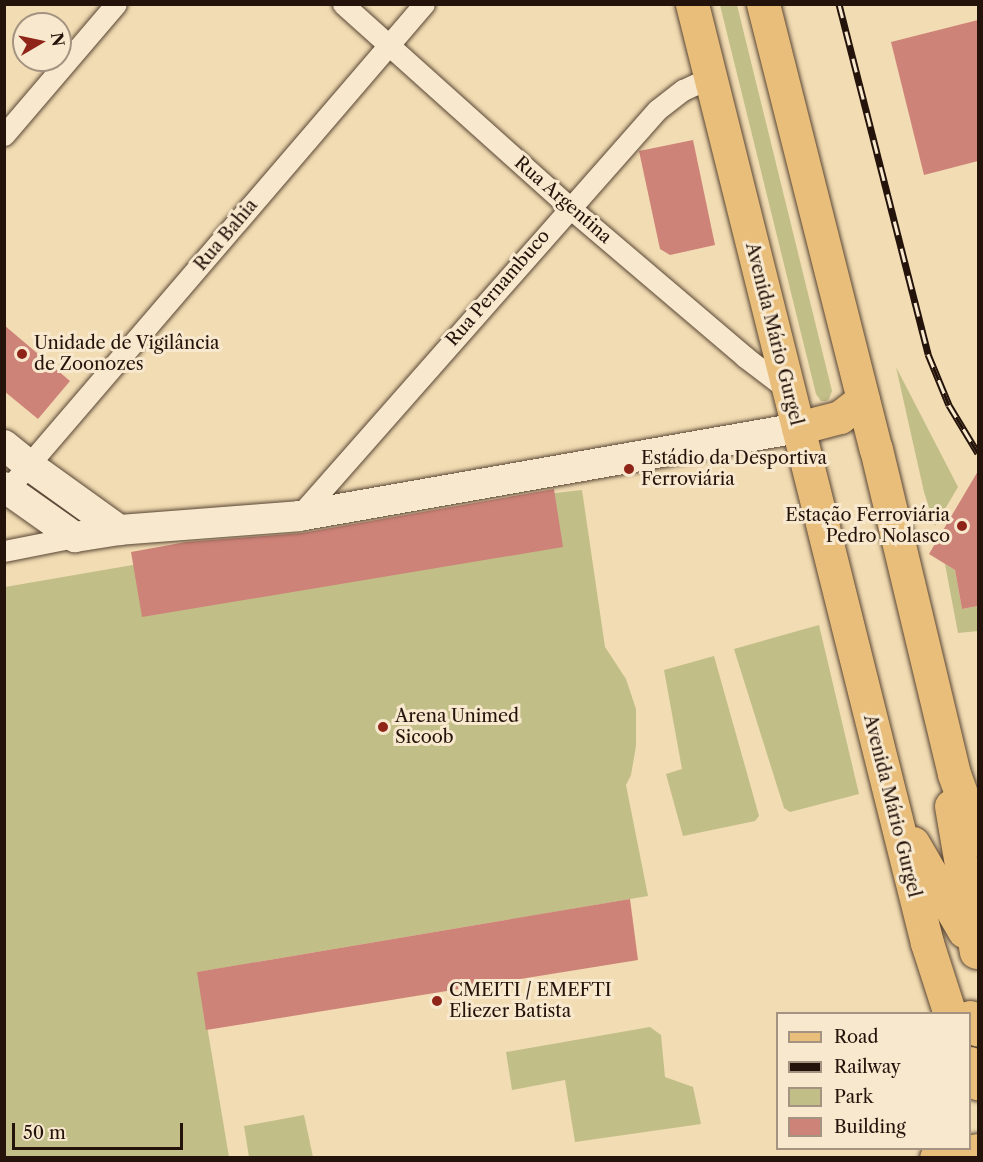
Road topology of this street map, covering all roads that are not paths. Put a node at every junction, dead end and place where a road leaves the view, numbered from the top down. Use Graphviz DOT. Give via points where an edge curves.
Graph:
graph roads {
  1 [pos="116,4"];
  2 [pos="343,4"];
  3 [pos="424,4"];
  4 [pos="692,4"];
  5 [pos="763,4"];
  6 [pos="388,43"];
  7 [pos="711,76"];
  8 [pos="4,135"];
  9 [pos="569,207"];
  10 [pos="787,389"];
  11 [pos="863,399"];
  12 [pos="798,428"];
  13 [pos="4,445"];
  14 [pos="30,466"];
  15 [pos="6,489"];
  16 [pos="299,516"];
  17 [pos="119,530"];
  18 [pos="75,537"];
  19 [pos="4,551"];
  20 [pos="946,741"];
  21 [pos="954,774"];
  22 [pos="892,808"];
  23 [pos="978,820"];
  24 [pos="978,840"];
  25 [pos="927,943"];
  26 [pos="977,955"];
  27 [pos="949,1012"];
  28 [pos="966,1012"];
  29 [pos="971,1068"];
  30 [pos="978,1084"];
  31 [pos="978,1150"];
  32 [pos="936,1158"];
  1 -- 8 [label="street"];
  2 -- 6 [label="street, Rua Argentina"];
  3 -- 6 [label="street, Rua Bahia"];
  4 -- 7 [label="main road, Avenida Mário Gurgel"];
  5 -- 11 [label="main road"];
  6 -- 9 [label="street, Rua Argentina"];
  6 -- 14 [label="street, Rua Bahia"];
  7 -- 9 [label="street, Rua Pernambuco" via="683,90 657,110"];
  7 -- 10 [label="main road, Avenida Mário Gurgel"];
  9 -- 10 [label="street, Rua Argentina"];
  9 -- 16 [label="street, Rua Pernambuco"];
  10 -- 12 [label="main road, Avenida Mário Gurgel"];
  11 -- 12 [label="main road" via="840,417"];
  11 -- 20 [label="main road"];
  12 -- 16 [label="street"];
  12 -- 22 [label="main road, Avenida Mário Gurgel"];
  13 -- 14 [label="street"];
  14 -- 15 [label="street, Rua Bahia"];
  14 -- 17 [label="street"];
  15 -- 18 [label="street"];
  16 -- 17 [label="street"];
  17 -- 18 [label="street"];
  18 -- 19 [label="street"];
  20 -- 21 [label="main road"];
  20 -- 26 [label="main road" via="952,825"];
  21 -- 23 [label="main road"];
  21 -- 24 [label="main road"];
  22 -- 25 [label="main road, Avenida Mário Gurgel"];
  22 -- 26 [label="main road"];
  25 -- 27 [label="main road"];
  25 -- 28 [label="main road"];
  29 -- 30 [label="main road"];
  31 -- 32 [label="main road"];
}
